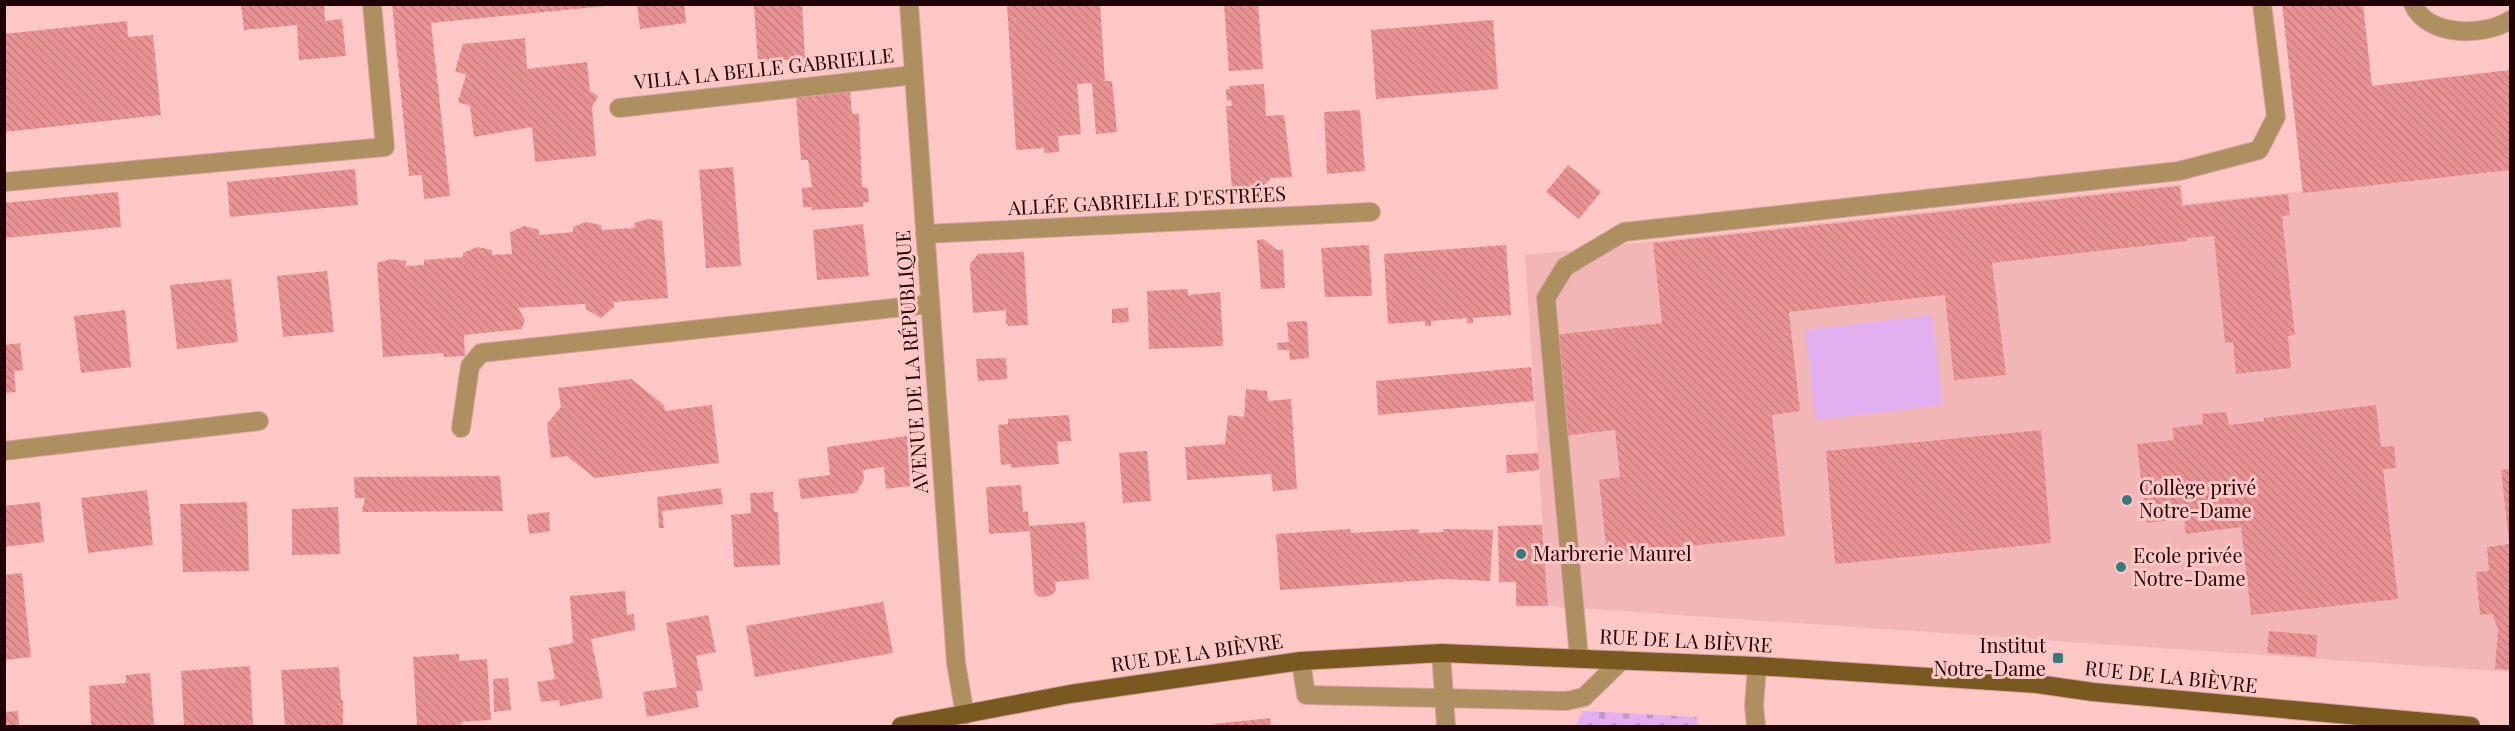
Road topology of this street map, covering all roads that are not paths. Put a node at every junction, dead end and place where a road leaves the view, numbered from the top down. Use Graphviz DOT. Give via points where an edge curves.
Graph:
graph roads {
  1 [pos="372,4"];
  2 [pos="909,4"];
  3 [pos="2262,4"];
  4 [pos="2413,4"];
  5 [pos="2511,20"];
  6 [pos="914,75"];
  7 [pos="619,108"];
  8 [pos="4,182"];
  9 [pos="1371,212"];
  10 [pos="925,234"];
  11 [pos="930,304"];
  12 [pos="259,421"];
  13 [pos="460,428"];
  14 [pos="4,451"];
  15 [pos="1441,653"];
  16 [pos="1579,658"];
  17 [pos="1622,660"];
  18 [pos="1301,661"];
  19 [pos="1756,666"];
  20 [pos="1445,699"];
  21 [pos="965,715"];
  22 [pos="901,726"];
  23 [pos="1446,726"];
  24 [pos="1756,726"];
  25 [pos="2471,726"];
  1 -- 8 [label="street" via="384,147"];
  2 -- 6 [label="street, AVENUE DE LA RÉPUBLIQUE"];
  3 -- 16 [label="street" via="2276,117 2259,150 2179,171 1624,232 1565,267 1546,298"];
  4 -- 5 [label="street" via="2417,14 2447,30 2466,33"];
  6 -- 7 [label="street, VILLA LA BELLE GABRIELLE"];
  6 -- 10 [label="street, AVENUE DE LA RÉPUBLIQUE"];
  9 -- 10 [label="street, ALLÉE GABRIELLE D'ESTRÉES"];
  10 -- 11 [label="street, AVENUE DE LA RÉPUBLIQUE"];
  11 -- 13 [label="street" via="482,353 470,366"];
  11 -- 21 [label="street, AVENUE DE LA RÉPUBLIQUE" via="956,663"];
  12 -- 14 [label="street"];
  15 -- 16 [label="main road, RUE DE LA BIÈVRE"];
  15 -- 18 [label="main road, RUE DE LA BIÈVRE"];
  15 -- 20 [label="street"];
  16 -- 17 [label="main road, RUE DE LA BIÈVRE"];
  17 -- 19 [label="main road, RUE DE LA BIÈVRE"];
  17 -- 20 [label="street" via="1584,697 1566,701"];
  18 -- 20 [label="street" via="1306,695"];
  18 -- 21 [label="main road, RUE DE LA BIÈVRE" via="1070,694"];
  19 -- 24 [label="street"];
  19 -- 25 [label="main road, RUE DE LA BIÈVRE" via="2037,684 2150,698"];
  20 -- 23 [label="street"];
  21 -- 22 [label="main road, RUE DE LA BIÈVRE"];
}
